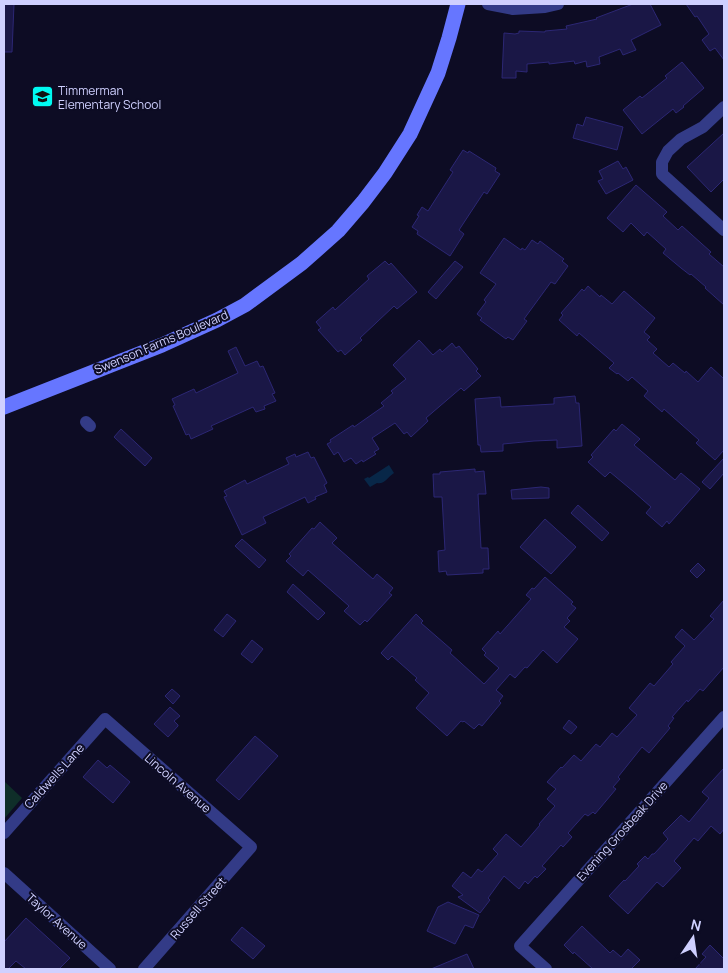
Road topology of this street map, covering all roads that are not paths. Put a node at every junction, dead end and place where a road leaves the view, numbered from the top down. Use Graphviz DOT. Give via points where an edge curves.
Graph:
graph roads {
  1 [pos="458,4"];
  2 [pos="488,4"];
  3 [pos="558,4"];
  4 [pos="724,106"];
  5 [pos="724,230"];
  6 [pos="4,407"];
  7 [pos="724,716"];
  8 [pos="105,719"];
  9 [pos="4,833"];
  10 [pos="251,847"];
  11 [pos="4,873"];
  12 [pos="110,969"];
  13 [pos="144,969"];
  14 [pos="546,969"];
  1 -- 6 [label="street, Swenson Farms Boulevard" via="438,73 410,134 363,202 338,231 302,263 245,305 217,320"];
  2 -- 3 [label="street" via="513,9"];
  4 -- 5 [label="street" via="703,127 681,139 668,151 662,162 662,174"];
  7 -- 14 [label="street, Evening Grosbeak Drive" via="520,946"];
  8 -- 9 [label="street, Caldwells Lane"];
  8 -- 10 [label="street, Lincoln Avenue"];
  10 -- 13 [label="street, Russell Street"];
  11 -- 12 [label="street, Taylor Avenue"];
}
